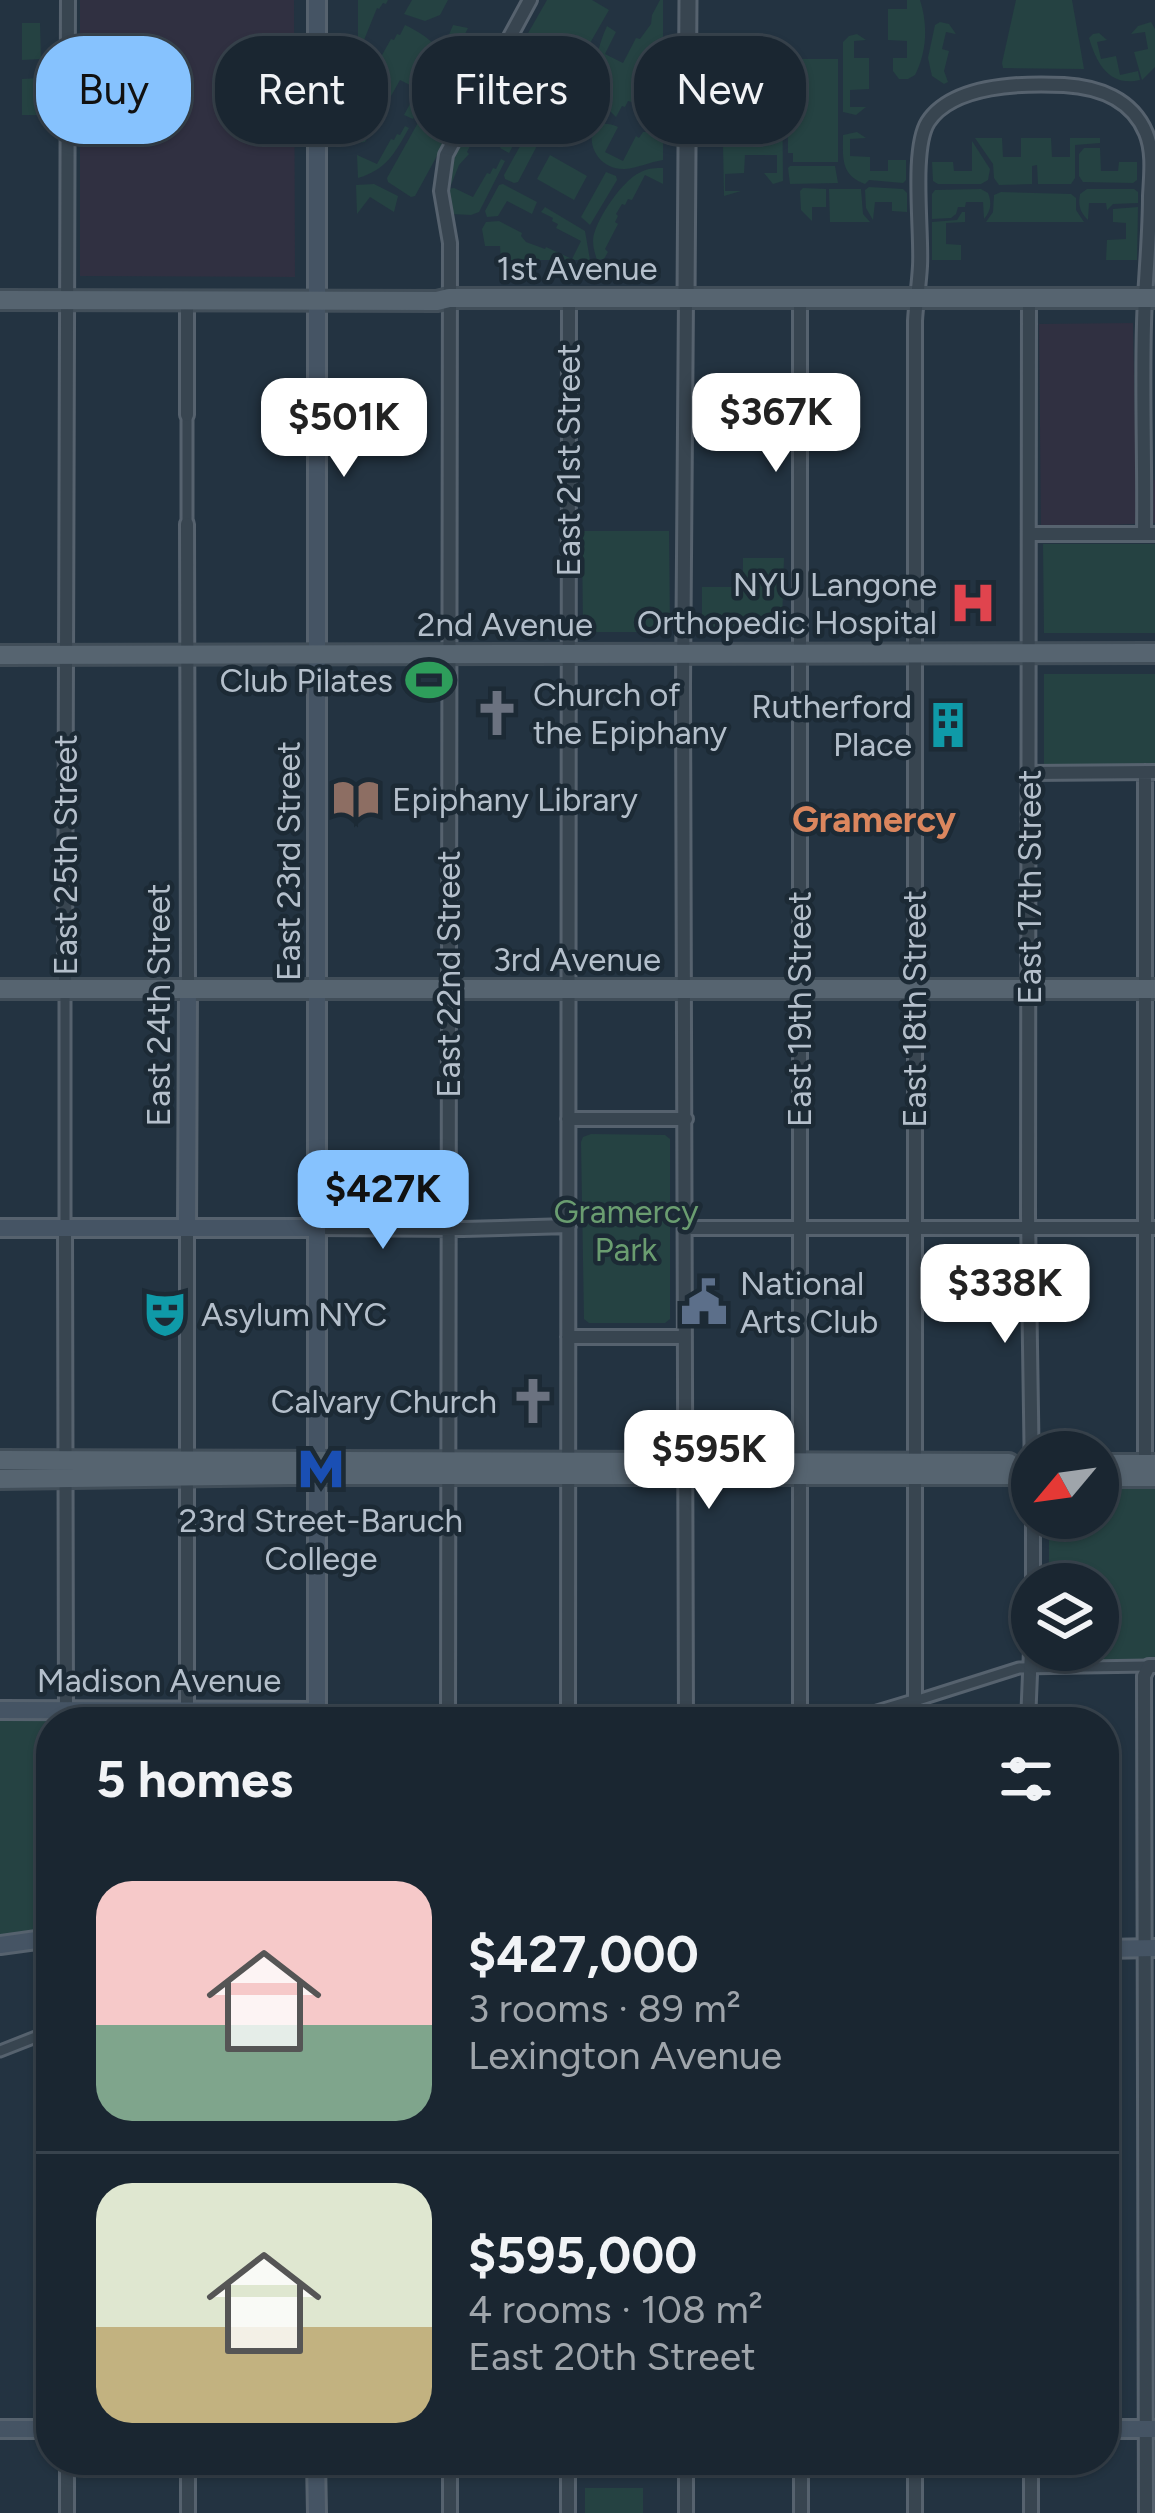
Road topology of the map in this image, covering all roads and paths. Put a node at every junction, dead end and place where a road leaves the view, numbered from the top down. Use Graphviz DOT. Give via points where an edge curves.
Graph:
graph roads {
  1 [pos="68,0"];
  2 [pos="317,0"];
  3 [pos="530,0"];
  4 [pos="688,0"];
  5 [pos="917,296"];
  6 [pos="1028,296"];
  7 [pos="800,297"];
  8 [pos="449,298"];
  9 [pos="568,298"];
  10 [pos="686,298"];
  11 [pos="1151,298"];
  12 [pos="0,300"];
  13 [pos="67,300"];
  14 [pos="187,300"];
  15 [pos="317,301"];
  16 [pos="187,415"];
  17 [pos="187,524"];
  18 [pos="1029,534"];
  19 [pos="1150,534"];
  20 [pos="568,653"];
  21 [pos="684,653"];
  22 [pos="800,653"];
  23 [pos="914,653"];
  24 [pos="1029,653"];
  25 [pos="1155,653"];
  26 [pos="188,654"];
  27 [pos="318,654"];
  28 [pos="450,654"];
  29 [pos="0,655"];
  30 [pos="65,655"];
  31 [pos="1030,772"];
  32 [pos="1150,772"];
  33 [pos="317,988"];
  34 [pos="448,988"];
  35 [pos="0,989"];
  36 [pos="65,989"];
  37 [pos="188,989"];
  38 [pos="569,989"];
  39 [pos="684,989"];
  40 [pos="800,989"];
  41 [pos="914,989"];
  42 [pos="1029,989"];
  43 [pos="1150,989"];
  44 [pos="568,1119"];
  45 [pos="686,1119"];
  46 [pos="569,1226"];
  47 [pos="0,1228"];
  48 [pos="65,1228"];
  49 [pos="187,1228"];
  50 [pos="317,1228"];
  51 [pos="686,1228"];
  52 [pos="800,1228"];
  53 [pos="914,1228"];
  54 [pos="1029,1228"];
  55 [pos="1150,1228"];
  56 [pos="448,1229"];
  57 [pos="686,1336"];
  58 [pos="568,1337"];
  59 [pos="1032,1431"];
  60 [pos="0,1460"];
  61 [pos="1011,1464"];
  62 [pos="317,1467"];
  63 [pos="1119,1467"];
  64 [pos="188,1468"];
  65 [pos="66,1469"];
  66 [pos="449,1469"];
  67 [pos="568,1469"];
  68 [pos="685,1469"];
  69 [pos="800,1469"];
  70 [pos="914,1469"];
  71 [pos="1150,1471"];
  72 [pos="1011,1475"];
  73 [pos="1119,1475"];
  74 [pos="0,1478"];
  75 [pos="1119,1666"];
  76 [pos="1152,1666"];
  77 [pos="1016,1671"];
  78 [pos="1029,1671"];
  79 [pos="915,1701"];
  80 [pos="66,1707"];
  81 [pos="187,1707"];
  82 [pos="317,1707"];
  83 [pos="448,1707"];
  84 [pos="568,1707"];
  85 [pos="686,1707"];
  86 [pos="800,1707"];
  87 [pos="895,1707"];
  88 [pos="915,1707"];
  89 [pos="1028,1707"];
  90 [pos="0,1709"];
  91 [pos="36,1709"];
  92 [pos="36,1941"];
  93 [pos="0,1947"];
  94 [pos="1150,1948"];
  95 [pos="36,1949"];
  96 [pos="1119,1949"];
  97 [pos="36,2037"];
  98 [pos="0,2051"];
  99 [pos="0,2429"];
  100 [pos="36,2429"];
  101 [pos="1119,2429"];
  102 [pos="1150,2429"];
  103 [pos="67,2475"];
  104 [pos="188,2475"];
  105 [pos="316,2475"];
  106 [pos="450,2475"];
  107 [pos="568,2475"];
  108 [pos="686,2475"];
  109 [pos="801,2475"];
  110 [pos="915,2475"];
  111 [pos="1030,2475"];
  112 [pos="67,2513"];
  113 [pos="188,2513"];
  114 [pos="317,2513"];
  115 [pos="449,2513"];
  116 [pos="568,2513"];
  117 [pos="686,2513"];
  118 [pos="801,2513"];
  119 [pos="915,2513"];
  120 [pos="1030,2513"];
  121 [pos="1145,2513"];
  1 -- 13 [label="street, East 25th Street"];
  2 -- 15 [label="main road, East 23rd Street"];
  3 -- 8 [label="street, East 22nd Street" via="442,166"];
  4 -- 10 [label="street"];
  5 -- 6 [label="main road, 1st Avenue"];
  5 -- 7 [label="main road, 1st Avenue"];
  5 -- 11 [label="street, East 18th Street" via="926,125 976,92 1050,84 1097,89 1145,129"];
  5 -- 23 [label="street, East 18th Street"];
  6 -- 11 [label="main road, 1st Avenue"];
  6 -- 18 [label="street, East 17th Street"];
  7 -- 10 [label="main road, 1st Avenue"];
  7 -- 22 [label="street, East 19th Street"];
  8 -- 9 [label="main road, 1st Avenue"];
  8 -- 15 [label="main road, 1st Avenue"];
  8 -- 28 [label="street, East 22nd Street"];
  9 -- 10 [label="main road, 1st Avenue"];
  9 -- 20 [label="street, East 21st Street"];
  10 -- 21 [label="street"];
  11 -- 19 [label="street" via="1144,320"];
  12 -- 13 [label="main road, 1st Avenue"];
  13 -- 14 [label="main road, 1st Avenue"];
  13 -- 30 [label="street, East 25th Street"];
  14 -- 15 [label="main road, 1st Avenue"];
  14 -- 16 [label="street, East 24th Street"];
  15 -- 27 [label="main road, East 23rd Street"];
  16 -- 17 [label="street, East 24th Street"];
  17 -- 26 [label="street, East 24th Street"];
  18 -- 19 [label="street"];
  18 -- 24 [label="street, East 17th Street"];
  20 -- 21 [label="main road, 2nd Avenue"];
  20 -- 28 [label="main road, 2nd Avenue"];
  20 -- 38 [label="street, East 21st Street"];
  21 -- 22 [label="main road, 2nd Avenue"];
  21 -- 39 [label="street"];
  22 -- 23 [label="main road, 2nd Avenue"];
  22 -- 40 [label="street, East 19th Street"];
  23 -- 24 [label="main road, 2nd Avenue"];
  23 -- 41 [label="street, East 18th Street"];
  24 -- 25 [label="main road, 2nd Avenue"];
  24 -- 31 [label="street, East 17th Street"];
  26 -- 27 [label="main road, 2nd Avenue"];
  26 -- 30 [label="main road, 2nd Avenue"];
  26 -- 37 [label="street, East 24th Street"];
  27 -- 28 [label="main road, 2nd Avenue"];
  27 -- 33 [label="main road, East 23rd Street"];
  28 -- 34 [label="street, East 22nd Street"];
  29 -- 30 [label="main road, 2nd Avenue"];
  30 -- 36 [label="street, East 25th Street"];
  31 -- 32 [label="street"];
  31 -- 42 [label="street, East 17th Street"];
  32 -- 43 [label="street"];
  33 -- 34 [label="main road, 3rd Avenue"];
  33 -- 37 [label="main road, 3rd Avenue"];
  33 -- 50 [label="main road, East 23rd Street"];
  34 -- 38 [label="main road, 3rd Avenue"];
  34 -- 56 [label="street, East 22nd Street"];
  35 -- 36 [label="main road, 3rd Avenue"];
  36 -- 37 [label="main road, 3rd Avenue"];
  36 -- 48 [label="street, East 25th Street"];
  37 -- 49 [label="main road, East 24th Street"];
  38 -- 39 [label="main road, 3rd Avenue"];
  38 -- 44 [label="street, East 21st Street"];
  39 -- 40 [label="main road, 3rd Avenue"];
  39 -- 45 [label="street"];
  40 -- 41 [label="main road, 3rd Avenue"];
  40 -- 52 [label="street, East 19th Street"];
  41 -- 42 [label="main road, 3rd Avenue"];
  41 -- 53 [label="street, East 18th Street"];
  42 -- 43 [label="main road, 3rd Avenue"];
  42 -- 54 [label="street, East 17th Street"];
  43 -- 55 [label="street"];
  44 -- 45 [label="street"];
  44 -- 46 [label="street, East 21st Street"];
  45 -- 51 [label="street"];
  46 -- 56 [label="street"];
  46 -- 58 [label="street, East 21st Street"];
  47 -- 48 [label="main road"];
  48 -- 49 [label="main road"];
  48 -- 65 [label="street, East 25th Street"];
  49 -- 50 [label="main road"];
  49 -- 64 [label="street, East 24th Street"];
  50 -- 56 [label="street"];
  50 -- 62 [label="main road, East 23rd Street"];
  51 -- 52 [label="street"];
  51 -- 57 [label="street"];
  52 -- 53 [label="street"];
  52 -- 69 [label="street, East 19th Street"];
  53 -- 54 [label="street"];
  53 -- 70 [label="street, East 18th Street"];
  54 -- 55 [label="street"];
  54 -- 59 [label="street, East 17th Street"];
  55 -- 71 [label="street"];
  56 -- 66 [label="street, East 22nd Street"];
  57 -- 58 [label="street"];
  57 -- 68 [label="street"];
  58 -- 67 [label="street"];
  60 -- 65 [label="main road"];
  61 -- 70 [label="main road"];
  62 -- 64 [label="main road"];
  62 -- 66 [label="main road"];
  62 -- 82 [label="main road, East 23rd Street"];
  63 -- 71 [label="main road"];
  64 -- 65 [label="main road"];
  64 -- 81 [label="street, East 24th Street"];
  65 -- 74 [label="main road"];
  65 -- 80 [label="street, East 25th Street"];
  66 -- 67 [label="main road"];
  66 -- 83 [label="street, East 22nd Street"];
  67 -- 68 [label="main road"];
  67 -- 84 [label="street"];
  68 -- 69 [label="main road"];
  68 -- 85 [label="street"];
  69 -- 70 [label="main road"];
  69 -- 86 [label="street, East 19th Street"];
  70 -- 72 [label="main road"];
  70 -- 79 [label="street, East 18th Street"];
  71 -- 73 [label="main road"];
  75 -- 76 [label="street"];
  76 -- 94 [label="street" via="1144,1676"];
  77 -- 79 [label="street"];
  78 -- 89 [label="street"];
  79 -- 87 [label="street"];
  79 -- 88 [label="street, East 18th Street"];
  90 -- 91 [label="main road, Madison Avenue"];
  92 -- 93 [label="main road"];
  93 -- 95 [label="main road"];
  94 -- 96 [label="main road"];
  94 -- 102 [label="street"];
  97 -- 98 [label="street"];
  99 -- 100 [label="main road"];
  101 -- 102 [label="main road"];
  102 -- 121 [label="street"];
  103 -- 112 [label="street"];
  104 -- 113 [label="street"];
  105 -- 114 [label="main road"];
  106 -- 115 [label="street"];
  107 -- 116 [label="street"];
  108 -- 117 [label="street"];
  109 -- 118 [label="street"];
  110 -- 119 [label="street"];
  111 -- 120 [label="street"];
}
